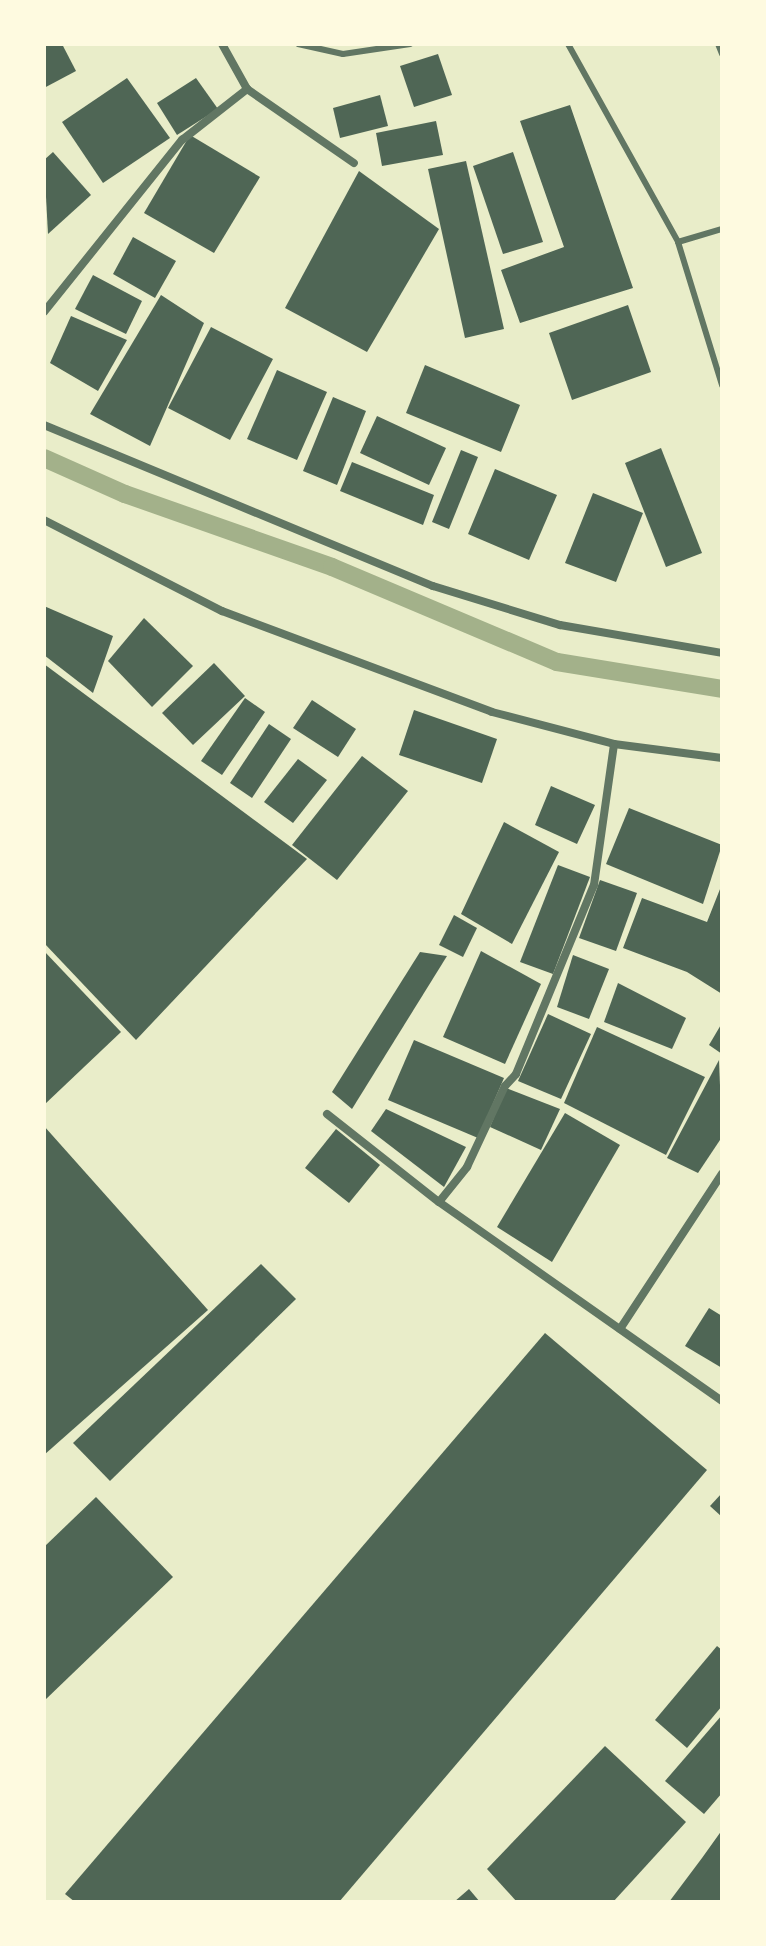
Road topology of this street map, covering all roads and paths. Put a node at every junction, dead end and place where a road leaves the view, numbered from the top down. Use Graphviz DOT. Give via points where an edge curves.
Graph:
graph roads {
  1 [pos="222,44"];
  2 [pos="298,44"];
  3 [pos="410,44"];
  4 [pos="568,44"];
  5 [pos="718,44"];
  6 [pos="722,54"];
  7 [pos="247,89"];
  8 [pos="354,163"];
  9 [pos="722,229"];
  10 [pos="678,242"];
  11 [pos="44,312"];
  12 [pos="722,385"];
  13 [pos="44,425"];
  14 [pos="44,520"];
  15 [pos="722,653"];
  16 [pos="614,744"];
  17 [pos="722,758"];
  18 [pos="327,1114"];
  19 [pos="722,1174"];
  20 [pos="439,1202"];
  21 [pos="620,1329"];
  22 [pos="722,1401"];
  1 -- 7 [label="street"];
  2 -- 3 [label="lane" via="343,54"];
  4 -- 10 [label="lane"];
  5 -- 6 [label="lane"];
  7 -- 8 [label="street"];
  7 -- 11 [label="street" via="182,140"];
  9 -- 10 [label="lane"];
  10 -- 12 [label="lane"];
  13 -- 15 [label="street" via="433,586 560,625"];
  14 -- 16 [label="street" via="222,611 492,712"];
  16 -- 17 [label="street"];
  16 -- 20 [label="street" via="589,899 516,1074 505,1086 467,1167"];
  18 -- 20 [label="street"];
  19 -- 21 [label="street"];
  20 -- 21 [label="street"];
  21 -- 22 [label="street"];
}
